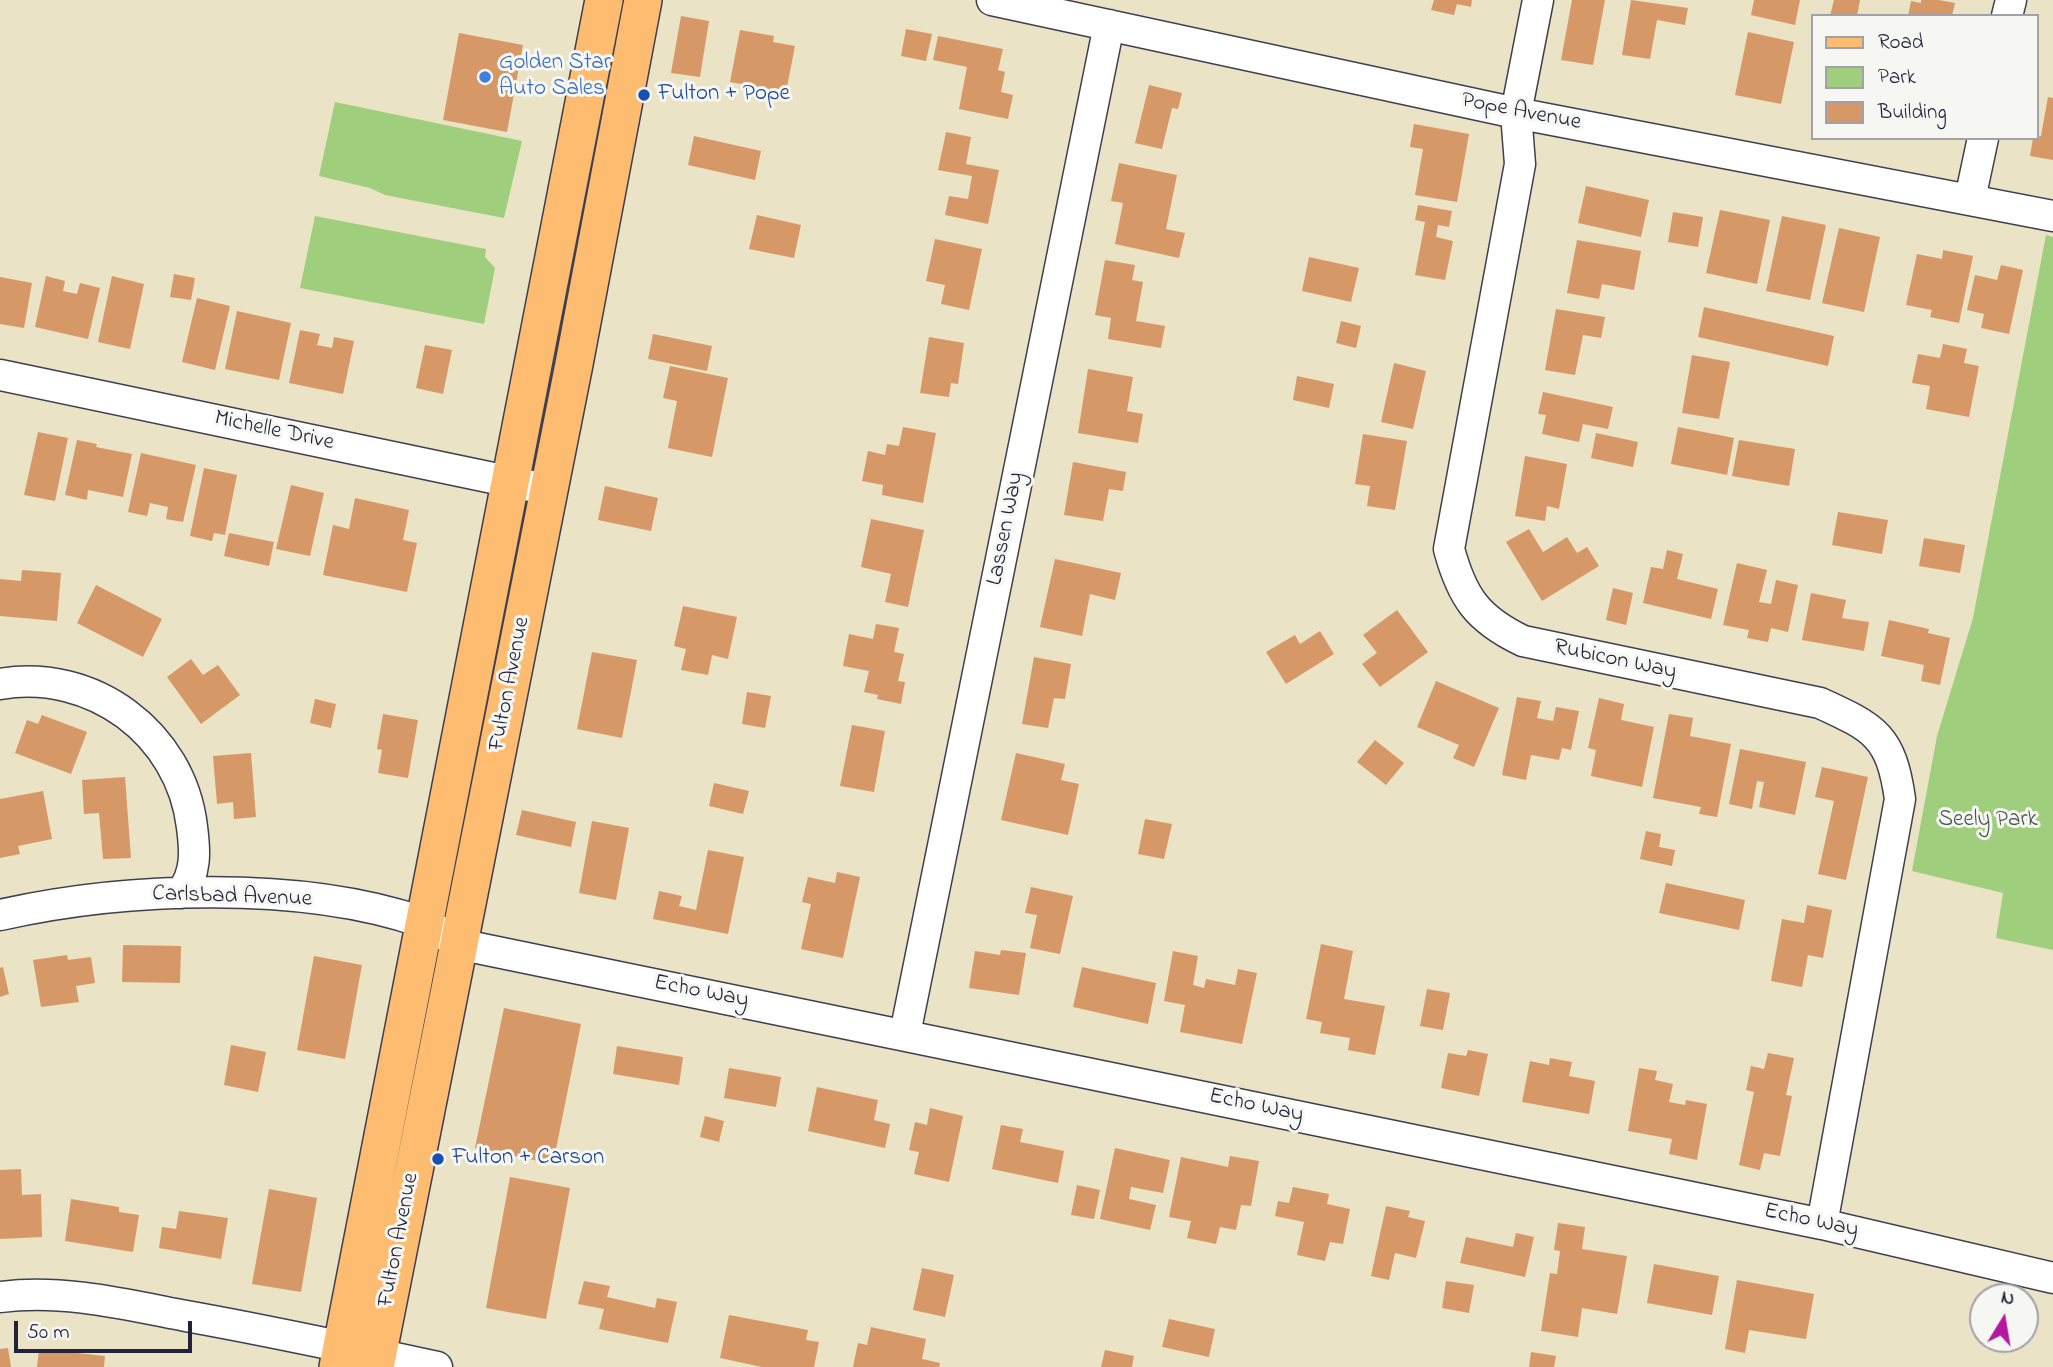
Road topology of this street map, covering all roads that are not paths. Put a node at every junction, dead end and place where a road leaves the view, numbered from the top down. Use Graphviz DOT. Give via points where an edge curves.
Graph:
graph roads {
  1 [pos="604,0"];
  2 [pos="643,0"];
  3 [pos="992,0"];
  4 [pos="1538,0"];
  5 [pos="1109,24"];
  6 [pos="1516,113"];
  7 [pos="1983,140"];
  8 [pos="1970,199"];
  9 [pos="2053,216"];
  10 [pos="0,375"];
  11 [pos="510,482"];
  12 [pos="549,489"];
  13 [pos="0,684"];
  14 [pos="181,893"];
  15 [pos="0,915"];
  16 [pos="424,922"];
  17 [pos="458,944"];
  18 [pos="905,1034"];
  19 [pos="1822,1224"];
  20 [pos="2053,1278"];
  21 [pos="0,1297"];
  22 [pos="358,1358"];
  23 [pos="438,1367"];
  1 -- 11 [label="main road, Fulton Avenue"];
  2 -- 12 [label="main road, Fulton Avenue"];
  3 -- 5 [label="street, Pope Avenue"];
  4 -- 6 [label="street, Rubicon Way"];
  5 -- 6 [label="street, Pope Avenue"];
  5 -- 18 [label="street, Lassen Way"];
  6 -- 8 [label="street, Pope Avenue"];
  6 -- 19 [label="street, Rubicon Way" via="1520,164 1449,549 1463,592 1496,628 1523,641 1820,703 1881,738 1895,767 1900,799"];
  7 -- 8 [label="street"];
  8 -- 9 [label="street, Pope Avenue"];
  10 -- 11 [label="street, Michelle Drive"];
  11 -- 12 [label="street, Michelle Drive"];
  11 -- 16 [label="main road, Fulton Avenue"];
  12 -- 17 [label="main road, Fulton Avenue"];
  13 -- 14 [label="street" via="44,682 78,688 117,706 150,733 179,776 190,809 194,860"];
  14 -- 15 [label="street, Carlsbad Avenue" via="86,900"];
  14 -- 16 [label="street, Carlsbad Avenue" via="339,902"];
  16 -- 17 [label="street, Carlsbad Avenue"];
  16 -- 22 [label="main road, Fulton Avenue"];
  17 -- 18 [label="street, Echo Way"];
  17 -- 22 [label="main road, Fulton Avenue"];
  18 -- 19 [label="street, Echo Way"];
  19 -- 20 [label="street, Echo Way"];
  21 -- 22 [label="street" via="64,1295 131,1305"];
  22 -- 23 [label="street"];
}
